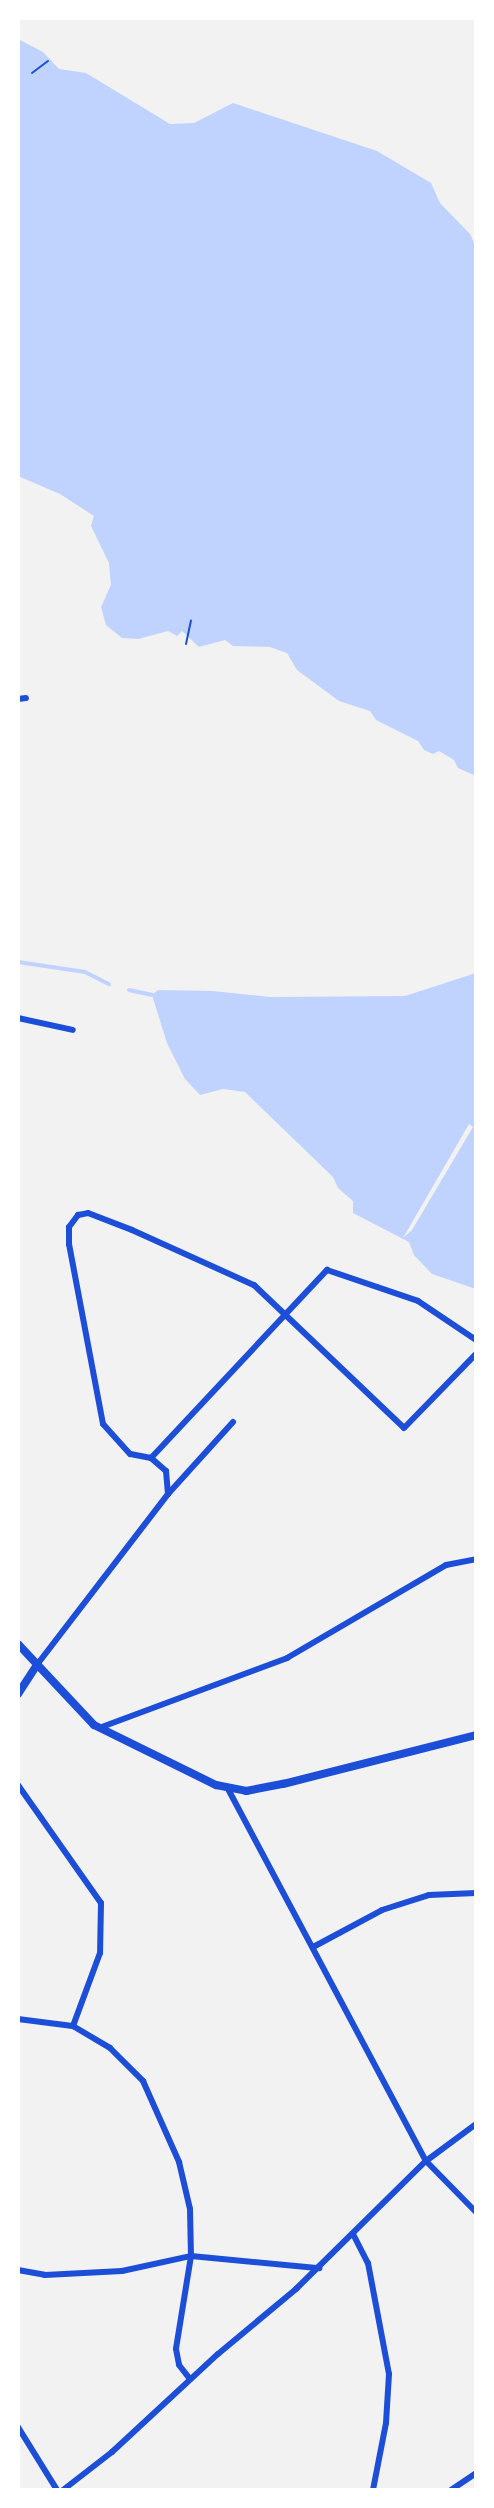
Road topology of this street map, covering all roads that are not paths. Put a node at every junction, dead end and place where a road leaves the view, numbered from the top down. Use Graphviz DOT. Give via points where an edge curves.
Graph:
graph roads {
  1 [pos="26,698"];
  2 [pos="18,699"];
  3 [pos="18,1018"];
  4 [pos="73,1030"];
  5 [pos="285,1316"];
  6 [pos="476,1340"];
  7 [pos="476,1353"];
  8 [pos="233,1422"];
  9 [pos="151,1458"];
  10 [pos="168,1494"];
  11 [pos="476,1559"];
  12 [pos="18,1644"];
  13 [pos="36,1666"];
  14 [pos="18,1694"];
  15 [pos="98,1728"];
  16 [pos="476,1735"];
  17 [pos="18,1785"];
  18 [pos="227,1787"];
  19 [pos="476,1893"];
  20 [pos="315,1946"];
  21 [pos="18,2019"];
  22 [pos="72,2026"];
  23 [pos="476,2124"];
  24 [pos="426,2161"];
  25 [pos="476,2212"];
  26 [pos="353,2234"];
  27 [pos="191,2256"];
  28 [pos="319,2268"];
  29 [pos="18,2270"];
  30 [pos="190,2379"];
  31 [pos="18,2427"];
  32 [pos="476,2473"];
  33 [pos="57,2490"];
  34 [pos="63,2490"];
  35 [pos="373,2490"];
  36 [pos="451,2490"];
  1 -- 2 [label="street"];
  3 -- 4 [label="street"];
  5 -- 6 [label="street" via="327,1270 418,1301"];
  5 -- 7 [label="street" via="404,1428"];
  5 -- 9 [label="street"];
  5 -- 9 [label="street" via="254,1285 132,1230 88,1213 78,1215 69,1227 69,1244 103,1424 130,1454"];
  8 -- 10 [label="street"];
  9 -- 10 [label="street" via="166,1471"];
  10 -- 13 [label="street"];
  11 -- 15 [label="street" via="446,1565 287,1658"];
  12 -- 13 [label="street"];
  13 -- 14 [label="street"];
  13 -- 15 [label="street"];
  15 -- 18 [label="street" via="175,1767"];
  16 -- 18 [label="street" via="321,1777 246,1791"];
  17 -- 22 [label="street" via="101,1903 100,1953"];
  18 -- 20 [label="street"];
  19 -- 20 [label="street" via="429,1895 382,1910"];
  20 -- 24 [label="street"];
  21 -- 22 [label="street"];
  22 -- 27 [label="street" via="110,2048 143,2082 178,2162 190,2209"];
  23 -- 24 [label="street"];
  24 -- 25 [label="street"];
  24 -- 26 [label="street"];
  26 -- 28 [label="street"];
  26 -- 35 [label="street" via="368,2263 389,2374 386,2423"];
  27 -- 28 [label="street"];
  27 -- 29 [label="street" via="122,2271 45,2275"];
  27 -- 30 [label="street" via="176,2349 180,2365"];
  28 -- 30 [label="street"];
  30 -- 34 [label="street" via="112,2452"];
  31 -- 33 [label="street"];
  32 -- 36 [label="street"];
}
